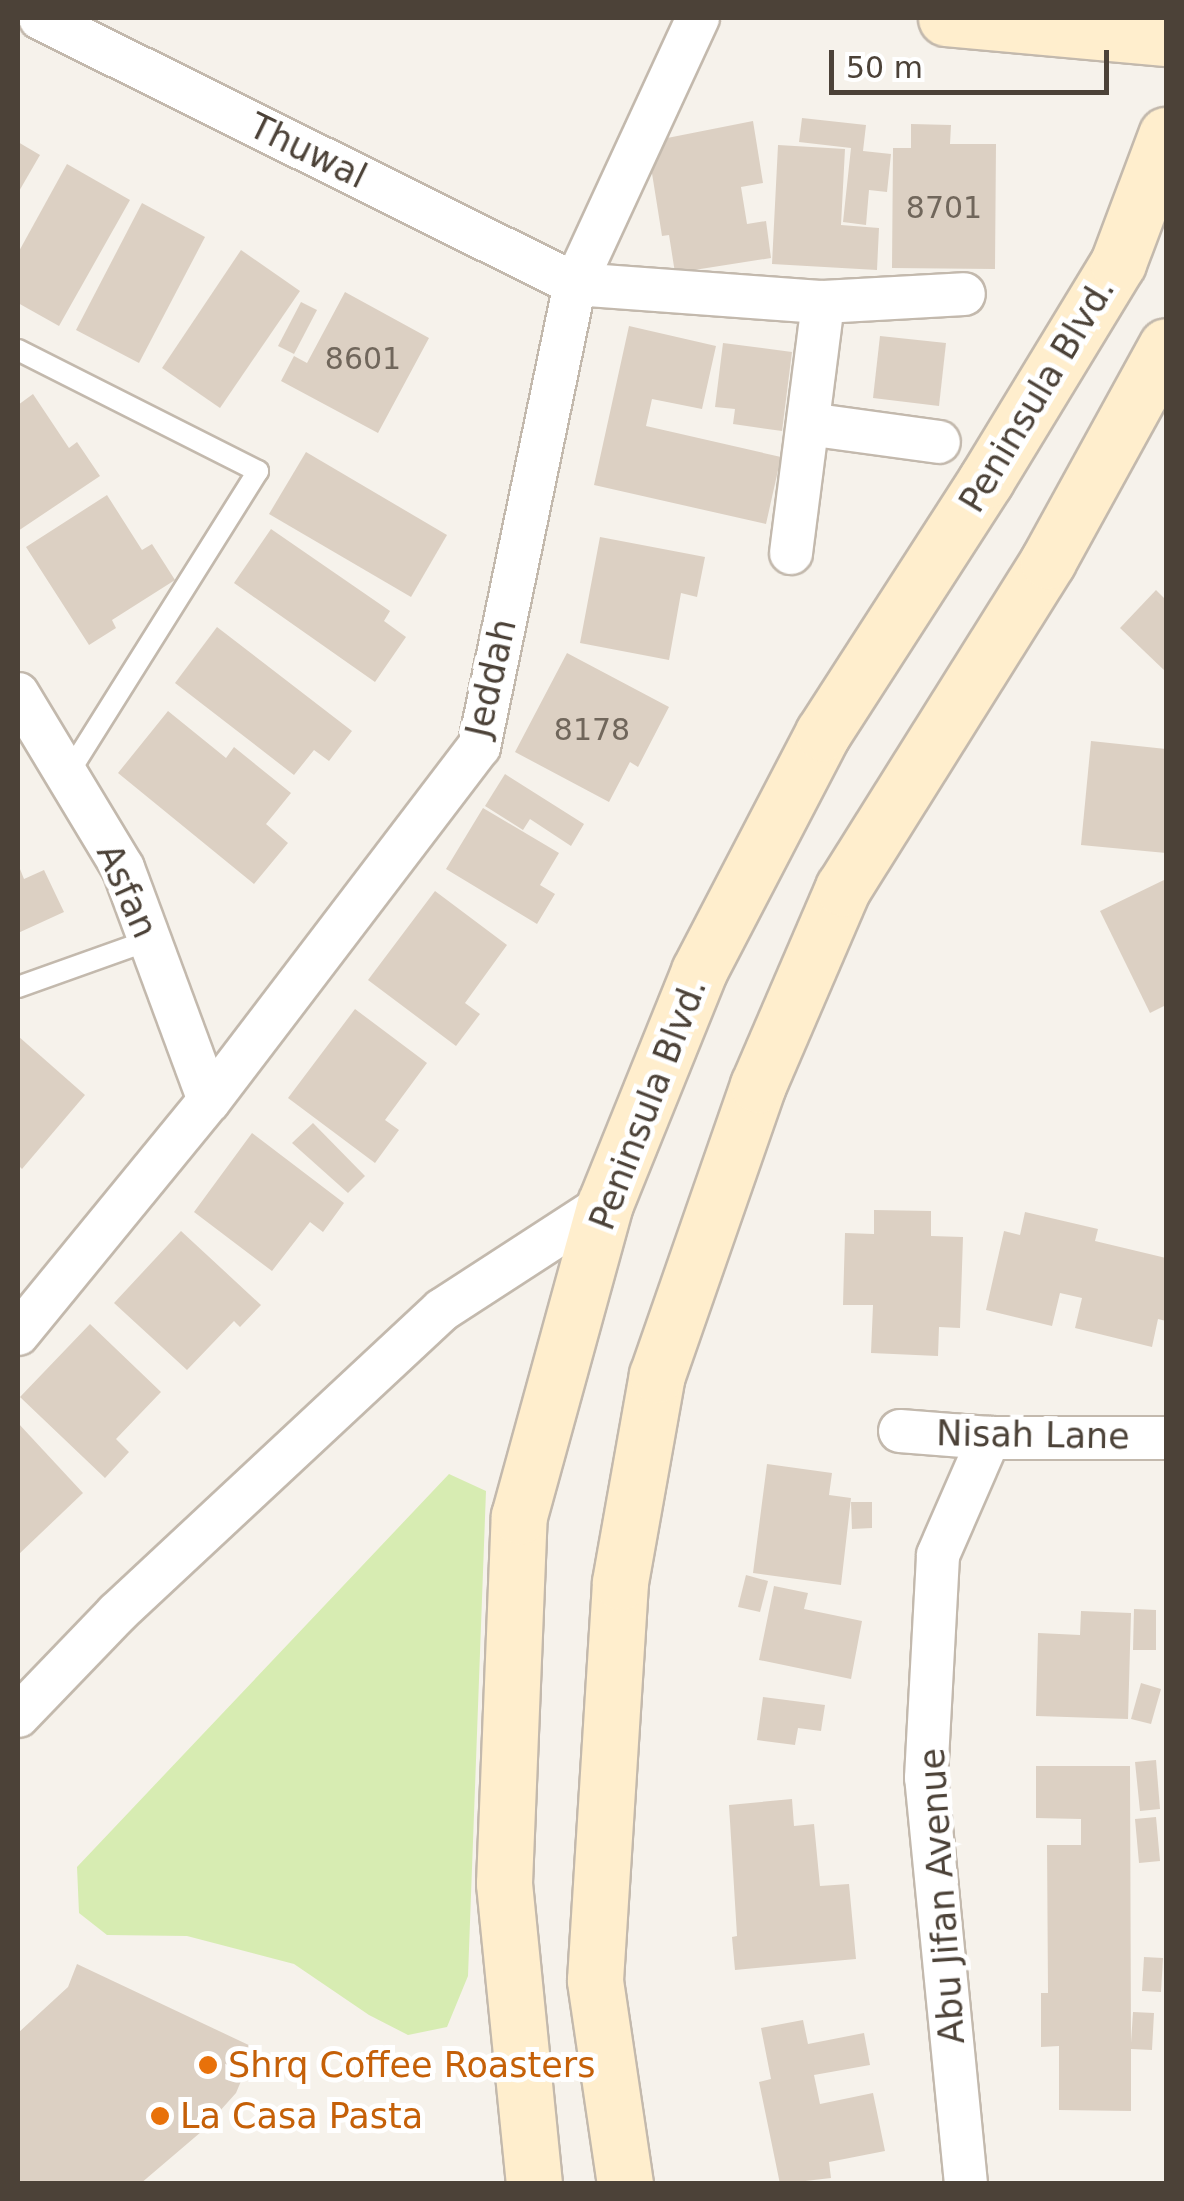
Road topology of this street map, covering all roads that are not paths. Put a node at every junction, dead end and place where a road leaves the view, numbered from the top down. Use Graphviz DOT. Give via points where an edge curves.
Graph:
graph roads {
  1 [pos="40,18"];
  2 [pos="698,18"];
  3 [pos="946,18"];
  4 [pos="1166,38"];
  5 [pos="1166,135"];
  6 [pos="575,284"];
  7 [pos="964,294"];
  8 [pos="823,302"];
  9 [pos="1166,346"];
  10 [pos="18,350"];
  11 [pos="808,424"];
  12 [pos="940,442"];
  13 [pos="791,554"];
  14 [pos="18,694"];
  15 [pos="67,775"];
  16 [pos="150,940"];
  17 [pos="18,987"];
  18 [pos="209,1101"];
  19 [pos="605,1204"];
  20 [pos="18,1334"];
  21 [pos="900,1431"];
  22 [pos="990,1438"];
  23 [pos="1166,1438"];
  24 [pos="18,1716"];
  25 [pos="534,2184"];
  26 [pos="625,2184"];
  27 [pos="966,2184"];
  1 -- 6 [label="street, Thuwal"];
  2 -- 6 [label="street, Jeddah"];
  3 -- 4 [label="main road"];
  5 -- 19 [label="main road, Peninsula Blvd." via="1118,262 814,750 699,970"];
  6 -- 8 [label="street"];
  6 -- 18 [label="street, Jeddah" via="479,747"];
  7 -- 8 [label="street"];
  8 -- 11 [label="street"];
  9 -- 26 [label="main road" via="1048,561 843,888 758,1085 658,1375 620,1582 594,1980"];
  10 -- 15 [label="lane" via="258,470"];
  11 -- 12 [label="street"];
  11 -- 13 [label="street"];
  14 -- 15 [label="street, Asfan"];
  15 -- 16 [label="street, Asfan" via="124,868"];
  16 -- 17 [label="lane"];
  16 -- 18 [label="street, Asfan"];
  18 -- 20 [label="street, Jeddah"];
  19 -- 24 [label="street" via="442,1310 117,1612"];
  19 -- 25 [label="main road, Peninsula Blvd." via="518,1516 504,1884"];
  21 -- 22 [label="street, Nisah Lane"];
  22 -- 23 [label="street, Nisah Lane"];
  22 -- 27 [label="street, Abu Jifan Avenue" via="938,1555 926,1778"];
}
